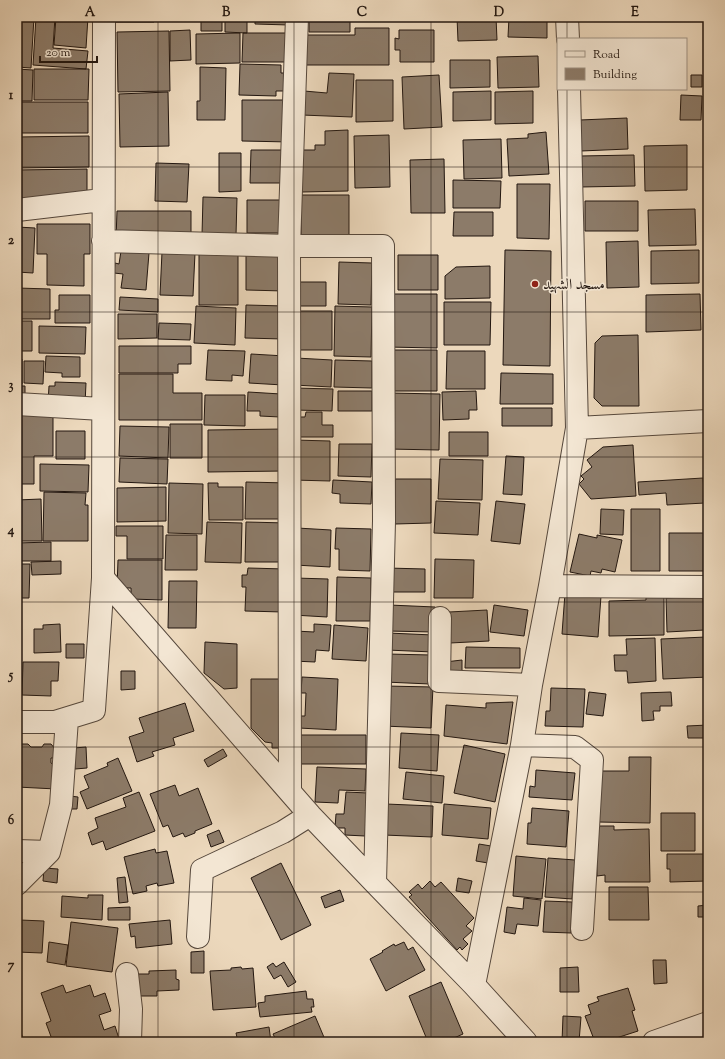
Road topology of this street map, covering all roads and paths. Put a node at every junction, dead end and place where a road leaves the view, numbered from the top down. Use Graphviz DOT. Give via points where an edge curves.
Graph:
graph roads {
  1 [pos="104,17"];
  2 [pos="297,17"];
  3 [pos="567,17"];
  4 [pos="568,38"];
  5 [pos="569,90"];
  6 [pos="102,200"];
  7 [pos="17,210"];
  8 [pos="103,242"];
  9 [pos="289,246"];
  10 [pos="17,404"];
  11 [pos="102,409"];
  12 [pos="708,421"];
  13 [pos="576,428"];
  14 [pos="103,578"];
  15 [pos="550,586"];
  16 [pos="708,587"];
  17 [pos="440,618"];
  18 [pos="530,685"];
  19 [pos="67,719"];
  20 [pos="17,722"];
  21 [pos="522,745"];
  22 [pos="290,791"];
  23 [pos="310,814"];
  24 [pos="17,851"];
  25 [pos="49,852"];
  26 [pos="374,883"];
  27 [pos="17,884"];
  28 [pos="582,929"];
  29 [pos="198,937"];
  30 [pos="127,974"];
  31 [pos="474,985"];
  32 [pos="708,1023"];
  33 [pos="130,1042"];
  34 [pos="526,1042"];
  35 [pos="654,1042"];
  1 -- 6 [label="street"];
  2 -- 9 [label="street"];
  3 -- 4 [label="street"];
  5 -- 13 [label="street"];
  6 -- 7 [label="street"];
  6 -- 8 [label="street"];
  8 -- 9 [label="street"];
  8 -- 11 [label="street"];
  9 -- 22 [label="street"];
  9 -- 26 [label="street" via="383,246 384,521"];
  10 -- 11 [label="street"];
  11 -- 14 [label="street"];
  12 -- 13 [label="street"];
  13 -- 15 [label="street"];
  14 -- 19 [label="street" via="94,710"];
  14 -- 22 [label="street"];
  15 -- 16 [label="street"];
  15 -- 18 [label="street"];
  17 -- 18 [label="street" via="439,681"];
  18 -- 21 [label="street"];
  19 -- 20 [label="street" via="55,722"];
  19 -- 25 [label="street" via="61,805"];
  21 -- 28 [label="street" via="575,747 592,760"];
  21 -- 31 [label="street"];
  22 -- 23 [label="street"];
  23 -- 26 [label="street"];
  23 -- 29 [label="street" via="283,832 202,870"];
  24 -- 25 [label="street"];
  25 -- 27 [label="street"];
  26 -- 31 [label="street"];
  30 -- 33 [label="street" via="131,1009"];
  31 -- 34 [label="street"];
  32 -- 35 [label="street"];
}
